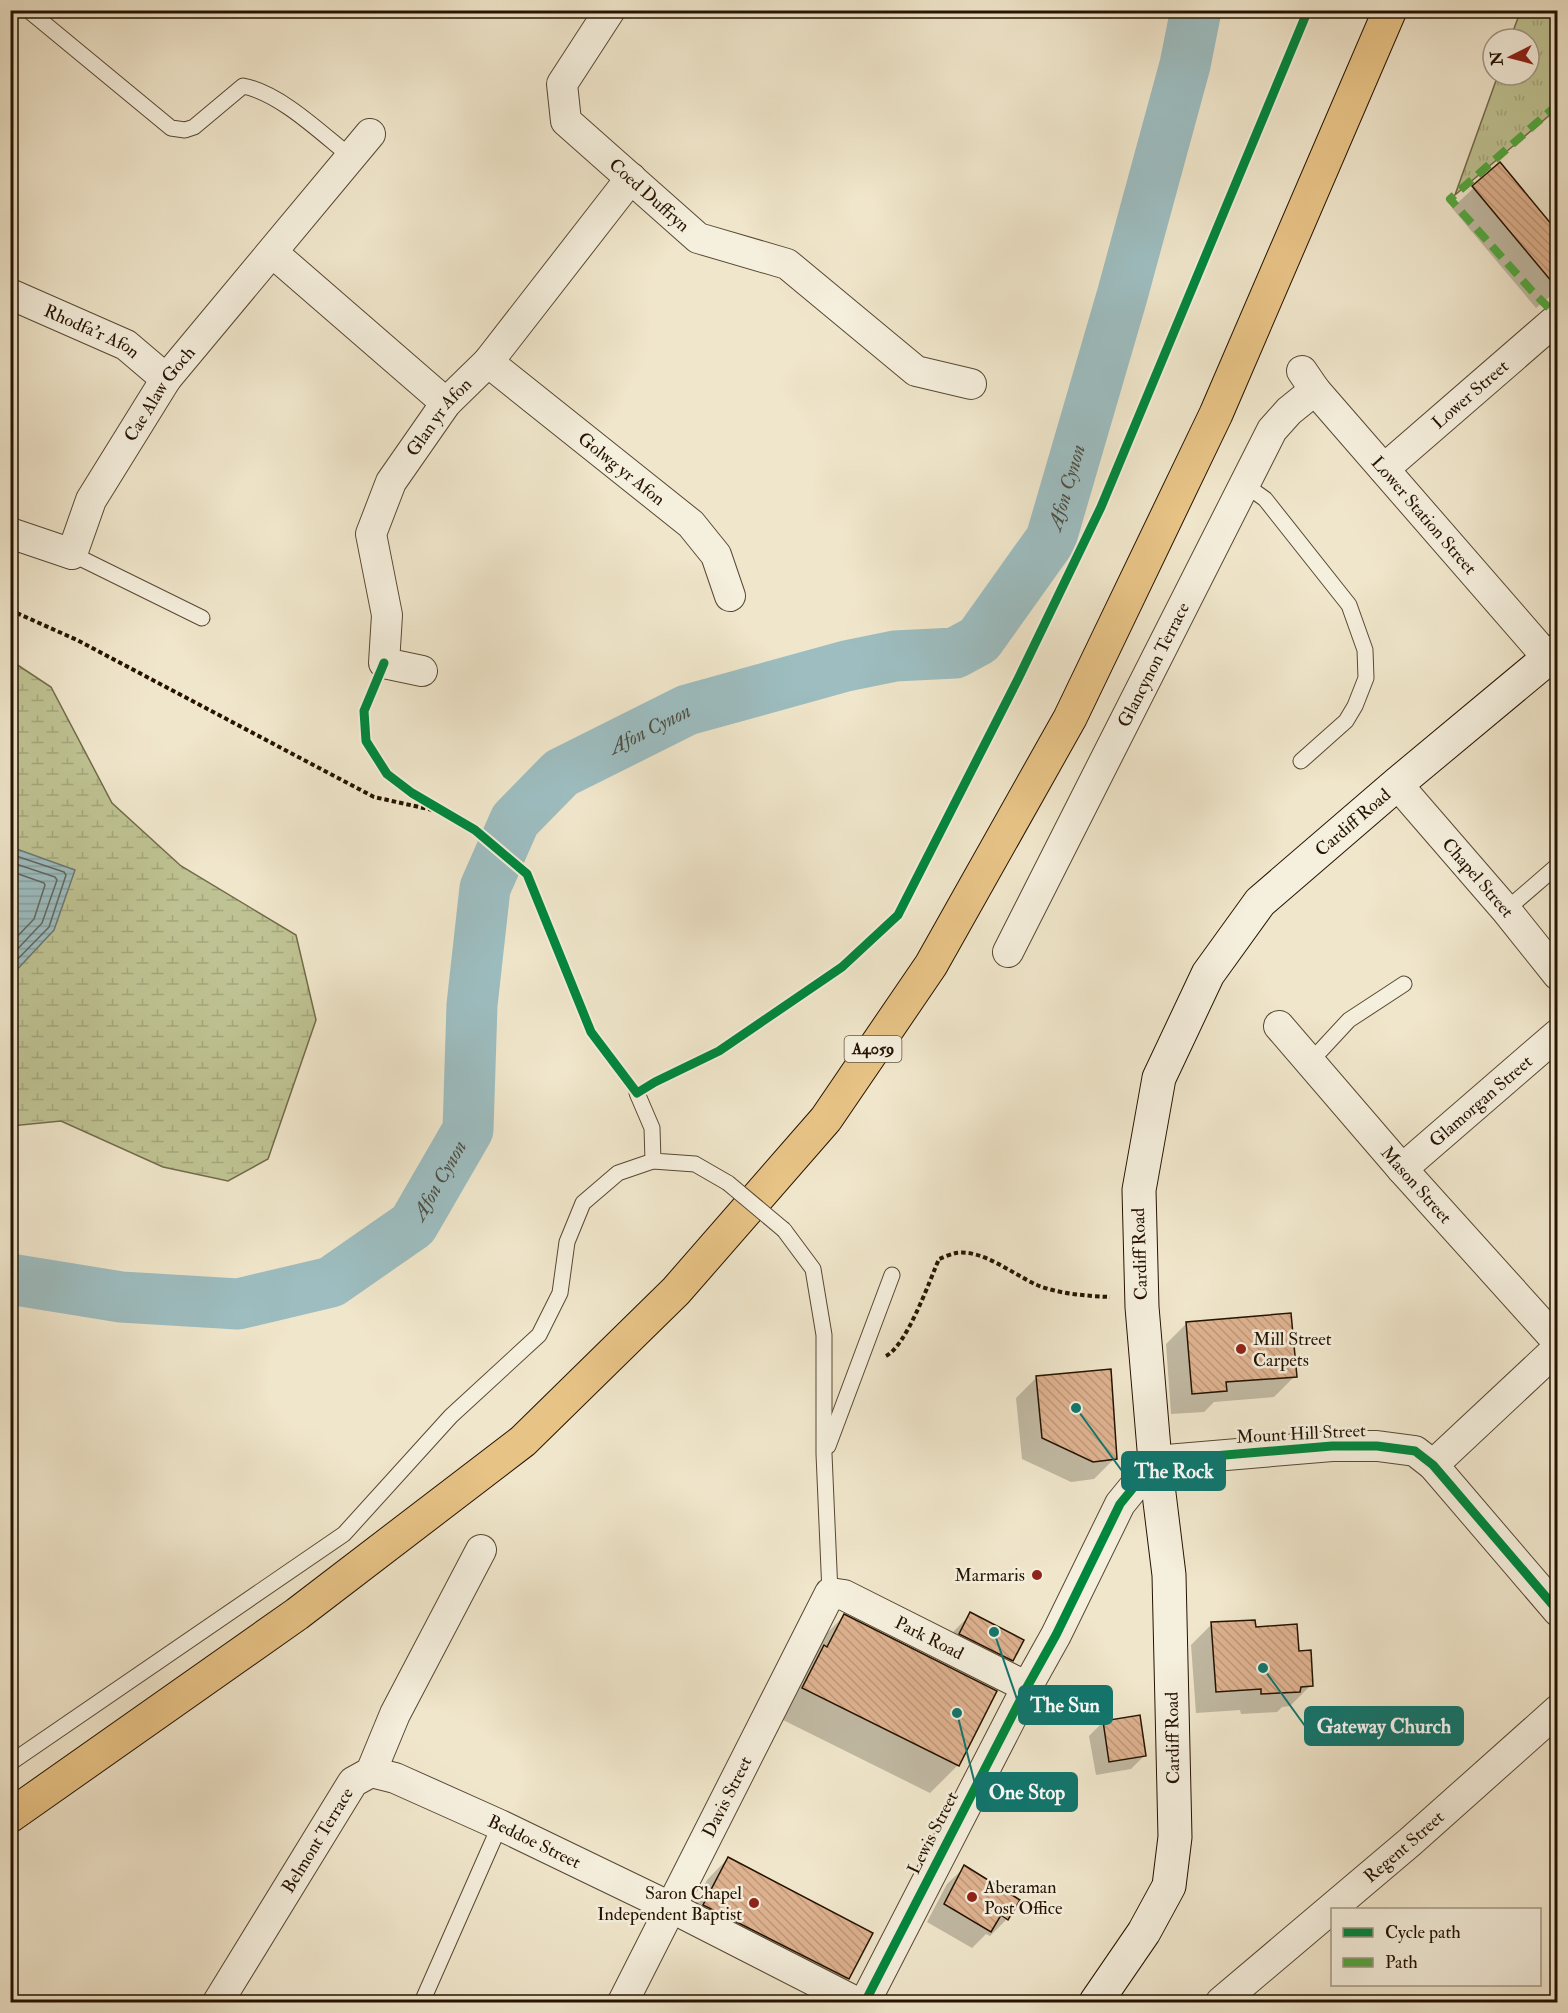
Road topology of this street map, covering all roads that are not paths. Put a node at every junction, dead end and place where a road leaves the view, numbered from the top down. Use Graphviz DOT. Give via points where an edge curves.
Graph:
graph roads {
  1 [pos="28,10"];
  2 [pos="610,10"];
  3 [pos="1390,10"];
  4 [pos="370,134"];
  5 [pos="351,157"];
  6 [pos="631,178"];
  7 [pos="273,252"];
  8 [pos="10,294"];
  9 [pos="1557,318"];
  10 [pos="488,362"];
  11 [pos="166,379"];
  12 [pos="1308,381"];
  13 [pos="971,384"];
  14 [pos="446,403"];
  15 [pos="1384,469"];
  16 [pos="1244,484"];
  17 [pos="10,533"];
  18 [pos="72,554"];
  19 [pos="730,596"];
  20 [pos="202,618"];
  21 [pos="1553,654"];
  22 [pos="422,671"];
  23 [pos="1301,761"];
  24 [pos="1397,784"];
  25 [pos="1557,864"];
  26 [pos="1506,910"];
  27 [pos="1008,952"];
  28 [pos="1557,975"];
  29 [pos="1404,984"];
  30 [pos="1279,1026"];
  31 [pos="1557,1034"];
  32 [pos="1310,1062"];
  33 [pos="637,1093"];
  34 [pos="653,1161"];
  35 [pos="1402,1169"];
  36 [pos="892,1275"];
  37 [pos="1557,1342"];
  38 [pos="1557,1348"];
  39 [pos="824,1454"];
  40 [pos="1155,1461"];
  41 [pos="1433,1465"];
  42 [pos="481,1550"];
  43 [pos="830,1593"];
  44 [pos="1557,1611"];
  45 [pos="1026,1687"];
  46 [pos="1557,1710"];
  47 [pos="10,1763"];
  48 [pos="371,1772"];
  49 [pos="10,1816"];
  50 [pos="500,1825"];
  51 [pos="672,1908"];
  52 [pos="1332,1908"];
  53 [pos="1331,1909"];
  54 [pos="218,2002"];
  55 [pos="422,2002"];
  56 [pos="623,2002"];
  57 [pos="856,2002"];
  58 [pos="865,2002"];
  59 [pos="1096,2002"];
  60 [pos="1221,2002"];
  1 -- 5 [label="lane" via="171,128 194,127 243,86 278,99"];
  2 -- 6 [label="street, Coed Duffryn" via="562,84 566,122"];
  3 -- 49 [label="main road, A4059" via="1215,414 1070,718 931,965 826,1119 676,1291 524,1441 297,1614"];
  4 -- 5 [label="street, Cae Alaw Goch"];
  5 -- 7 [label="street, Cae Alaw Goch"];
  6 -- 10 [label="street, Glan yr Afon"];
  6 -- 13 [label="street, Coed Duffryn" via="698,238 787,264 916,371"];
  7 -- 11 [label="street, Cae Alaw Goch"];
  7 -- 14 [label="street"];
  8 -- 11 [label="street, Rhodfa'r Afon" via="126,345"];
  9 -- 15 [label="street, Lower Street"];
  10 -- 14 [label="street, Glan yr Afon"];
  10 -- 19 [label="street, Golwg yr Afon" via="691,524 716,555"];
  11 -- 18 [label="street, Cae Alaw Goch" via="91,500"];
  12 -- 15 [label="street, Lower Station Street"];
  12 -- 16 [label="street, Glancynon Terrace" via="1272,430"];
  14 -- 22 [label="street, Glan yr Afon" via="391,482 371,534 387,615 384,663"];
  15 -- 21 [label="street, Lower Station Street"];
  16 -- 23 [label="lane" via="1265,499 1349,605 1365,650 1366,678 1355,706 1346,721"];
  16 -- 27 [label="street, Glancynon Terrace"];
  17 -- 18 [label="street"];
  18 -- 20 [label="lane"];
  21 -- 24 [label="main road, Cardiff Road"];
  24 -- 26 [label="street, Chapel Street"];
  24 -- 40 [label="main road, Cardiff Road" via="1260,903 1208,974 1159,1078 1138,1190 1141,1297"];
  25 -- 26 [label="lane"];
  26 -- 28 [label="street, Chapel Street"];
  29 -- 32 [label="lane" via="1349,1020"];
  30 -- 32 [label="street, Mason Street"];
  31 -- 35 [label="street, Glamorgan Street"];
  32 -- 35 [label="street, Mason Street"];
  33 -- 34 [label="lane" via="652,1128"];
  34 -- 39 [label="lane, bridge" via="694,1164 728,1183 784,1230 813,1269 824,1335"];
  34 -- 47 [label="lane" via="618,1173 583,1203 567,1242 560,1293 539,1335 451,1416 344,1534"];
  35 -- 37 [label="street, Mason Street"];
  36 -- 39 [label="lane"];
  38 -- 41 [label="street"];
  39 -- 43 [label="lane"];
  40 -- 41 [label="street, Mount Hill Street" via="1332,1446 1377,1446 1415,1452"];
  40 -- 45 [label="street, Lewis Street" via="1120,1504"];
  40 -- 59 [label="main road, Cardiff Road" via="1169,1575 1175,1837 1169,1886 1144,1932"];
  41 -- 44 [label="street, Mount Hill Street"];
  42 -- 48 [label="street, Belmont Terrace" via="395,1714"];
  43 -- 45 [label="street, Park Road" via="844,1595"];
  43 -- 51 [label="street, Davis Street"];
  45 -- 58 [label="street, Lewis Street"];
  46 -- 52 [label="street, Regent Street"];
  48 -- 50 [label="street, Beddoe Street" via="395,1778"];
  48 -- 54 [label="street, Belmont Terrace" via="353,1782"];
  50 -- 51 [label="street, Beddoe Street"];
  50 -- 55 [label="lane"];
  51 -- 56 [label="street, Davis Street"];
  51 -- 57 [label="street, Beddoe Street"];
  53 -- 60 [label="street, Regent Street"];
}
